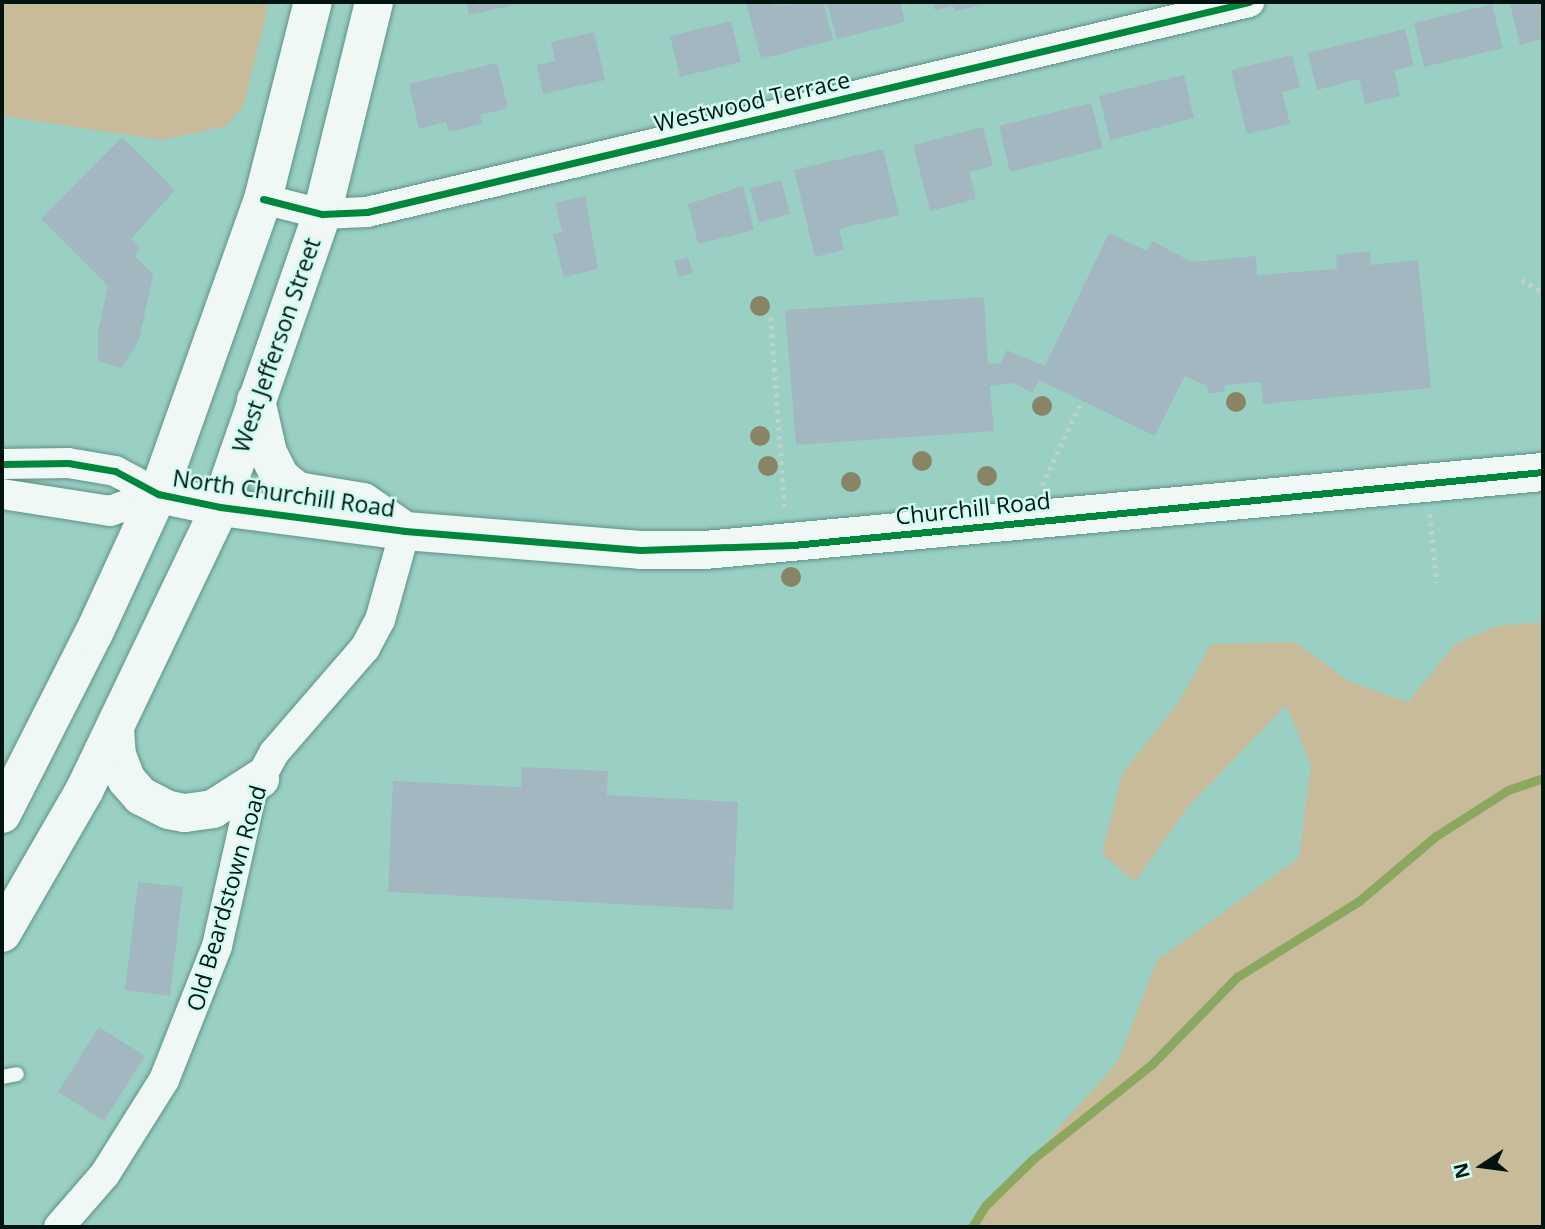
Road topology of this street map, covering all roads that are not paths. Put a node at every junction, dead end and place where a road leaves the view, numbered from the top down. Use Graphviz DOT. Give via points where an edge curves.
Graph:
graph roads {
  1 [pos="313,2"];
  2 [pos="374,2"];
  3 [pos="1249,2"];
  4 [pos="263,199"];
  5 [pos="322,215"];
  6 [pos="256,400"];
  7 [pos="2,464"];
  8 [pos="1543,472"];
  9 [pos="2,494"];
  10 [pos="158,494"];
  11 [pos="220,507"];
  12 [pos="405,531"];
  13 [pos="115,729"];
  14 [pos="260,779"];
  15 [pos="2,814"];
  16 [pos="2,933"];
  17 [pos="17,1074"];
  18 [pos="2,1077"];
  19 [pos="59,1227"];
  1 -- 4 [label="main road"];
  2 -- 5 [label="main road, West Jefferson Street"];
  3 -- 5 [label="street, Westwood Terrace" via="400,205"];
  4 -- 5 [label="street, Westwood Terrace"];
  4 -- 10 [label="main road"];
  5 -- 6 [label="main road, West Jefferson Street"];
  6 -- 11 [label="main road, West Jefferson Street"];
  6 -- 12 [label="main road" via="268,453 280,477 296,491 363,502"];
  7 -- 10 [label="street" via="68,463 115,471"];
  8 -- 12 [label="main road, Churchill Road" via="705,550 640,550"];
  9 -- 10 [label="street" via="110,510"];
  10 -- 11 [label="main road, North Churchill Road"];
  10 -- 15 [label="main road"];
  11 -- 12 [label="main road, North Churchill Road"];
  11 -- 13 [label="main road, West Jefferson Street"];
  12 -- 14 [label="street, Old Beardstown Road" via="380,620 366,648 274,753"];
  13 -- 14 [label="main road" via="117,755 126,779 141,796 161,807 185,813 213,809"];
  13 -- 16 [label="main road, West Jefferson Street"];
  14 -- 19 [label="street, Old Beardstown Road" via="243,825 217,946 164,1080 105,1174"];
  17 -- 18 [label="lane"];
}
